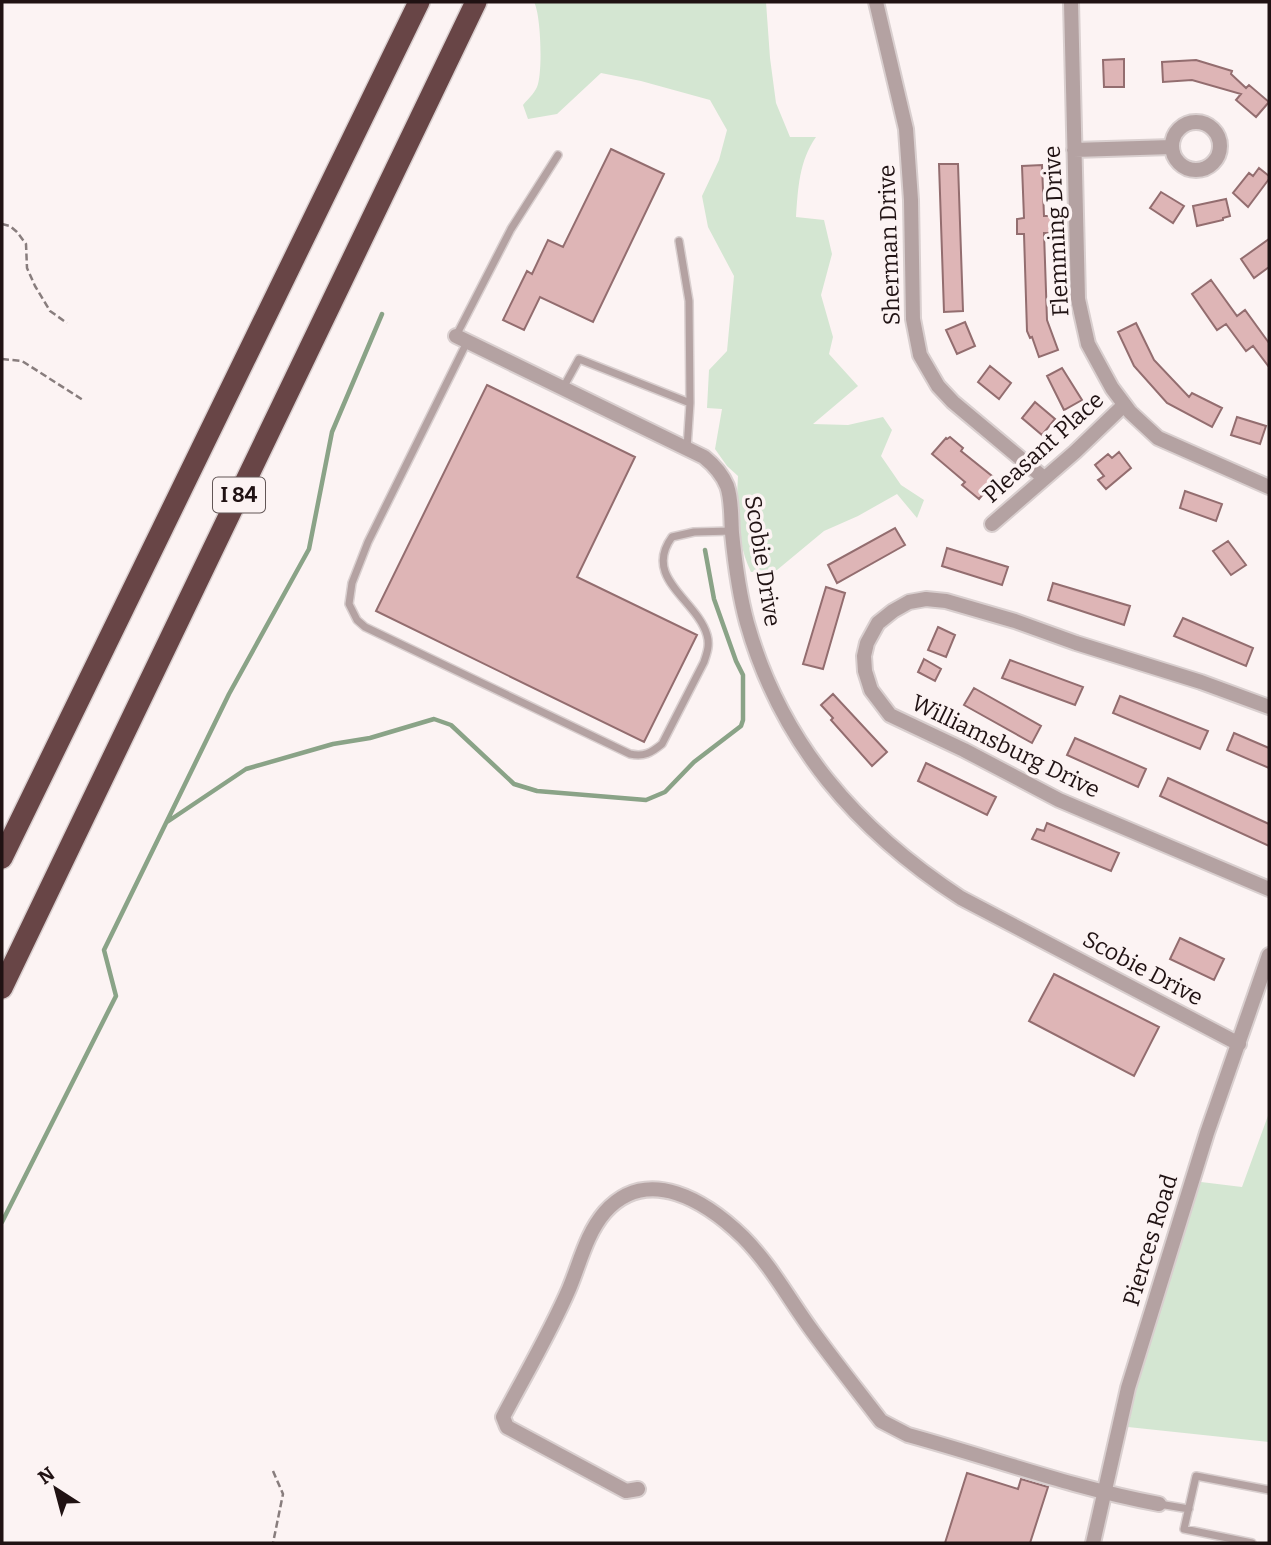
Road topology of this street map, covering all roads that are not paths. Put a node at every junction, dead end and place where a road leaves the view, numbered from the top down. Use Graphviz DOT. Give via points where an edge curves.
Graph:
graph roads {
  1 [pos="419,2"];
  2 [pos="476,2"];
  3 [pos="876,2"];
  4 [pos="1071,2"];
  5 [pos="1172,147"];
  6 [pos="1074,150"];
  7 [pos="558,155"];
  8 [pos="679,241"];
  9 [pos="462,338"];
  10 [pos="562,388"];
  11 [pos="690,403"];
  12 [pos="1124,405"];
  13 [pos="687,449"];
  14 [pos="1044,478"];
  15 [pos="1269,487"];
  16 [pos="992,524"];
  17 [pos="732,531"];
  18 [pos="1269,707"];
  19 [pos="2,858"];
  20 [pos="1269,889"];
  21 [pos="1269,956"];
  22 [pos="2,988"];
  23 [pos="1238,1044"];
  24 [pos="638,1489"];
  25 [pos="1269,1490"];
  26 [pos="1106,1494"];
  27 [pos="1159,1504"];
  28 [pos="1189,1509"];
  29 [pos="1093,1543"];
  30 [pos="1252,1543"];
  1 -- 19 [label="highway, I 84"];
  2 -- 22 [label="highway, I 84"];
  3 -- 14 [label="street, Sherman Drive" via="906,129 913,319 920,355 953,402"];
  4 -- 6 [label="street, Flemming Drive"];
  5 -- 6 [label="street"];
  6 -- 12 [label="street, Flemming Drive" via="1081,321 1088,345"];
  7 -- 9 [label="lane" via="511,229"];
  8 -- 11 [label="lane" via="689,301"];
  9 -- 10 [label="street, Scobie Drive"];
  9 -- 17 [label="lane" via="352,583 349,604 365,627 630,754 652,753 662,744 708,648 703,626 671,584 661,562 664,547 672,537"];
  10 -- 11 [label="lane" via="579,359"];
  10 -- 13 [label="street, Scobie Drive"];
  11 -- 13 [label="lane"];
  12 -- 14 [label="street, Pleasant Place"];
  12 -- 15 [label="street, Flemming Drive" via="1158,438"];
  13 -- 17 [label="street, Scobie Drive" via="704,457 722,475 728,488"];
  14 -- 16 [label="street, Pleasant Place"];
  17 -- 23 [label="street, Scobie Drive" via="746,620 783,709 811,759 875,834 961,898"];
  18 -- 20 [label="street, Williamsburg Drive" via="946,601 909,602 893,611 877,623 864,656 871,690 890,715 1059,800"];
  21 -- 23 [label="street, Pierces Road"];
  23 -- 26 [label="street, Pierces Road" via="1128,1388"];
  24 -- 26 [label="street" via="626,1491 614,1485 507,1427 503,1417 569,1290 598,1221 619,1200 652,1189 684,1195 744,1238 881,1421 908,1435"];
  25 -- 28 [label="lane" via="1196,1476"];
  26 -- 27 [label="street"];
  26 -- 29 [label="street, Pierces Road"];
  27 -- 28 [label="lane"];
  28 -- 30 [label="lane" via="1184,1529"];
}
